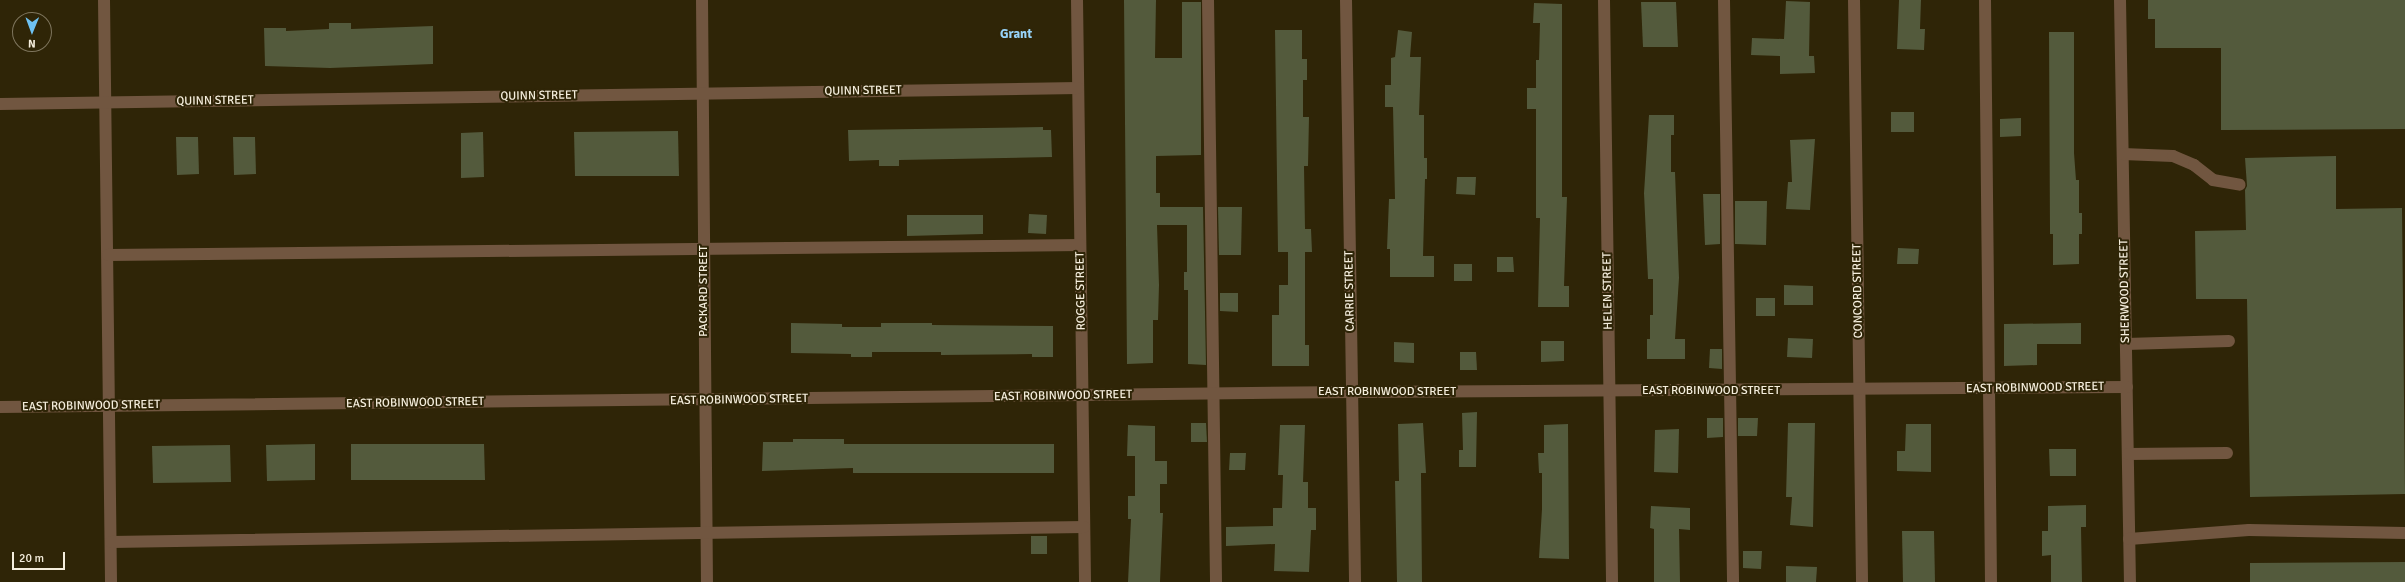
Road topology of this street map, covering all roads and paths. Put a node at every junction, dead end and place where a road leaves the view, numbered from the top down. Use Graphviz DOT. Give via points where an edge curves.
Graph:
graph roads {
  1 [pos="104,0"];
  2 [pos="702,0"];
  3 [pos="1077,0"];
  4 [pos="1208,0"];
  5 [pos="1346,0"];
  6 [pos="1604,0"];
  7 [pos="1724,0"];
  8 [pos="1854,0"];
  9 [pos="1985,0"];
  10 [pos="2120,0"];
  11 [pos="1078,88"];
  12 [pos="702,94"];
  13 [pos="106,103"];
  14 [pos="0,104"];
  15 [pos="2123,154"];
  16 [pos="2240,185"];
  17 [pos="1080,245"];
  18 [pos="704,249"];
  19 [pos="108,255"];
  20 [pos="2229,341"];
  21 [pos="2126,344"];
  22 [pos="2127,387"];
  23 [pos="1989,389"];
  24 [pos="1860,390"];
  25 [pos="1730,391"];
  26 [pos="1352,392"];
  27 [pos="1610,392"];
  28 [pos="1213,394"];
  29 [pos="1082,395"];
  30 [pos="705,400"];
  31 [pos="110,406"];
  32 [pos="0,407"];
  33 [pos="2227,452"];
  34 [pos="2128,454"];
  35 [pos="1084,527"];
  36 [pos="707,533"];
  37 [pos="2405,533"];
  38 [pos="2129,538"];
  39 [pos="110,542"];
  40 [pos="110,582"];
  41 [pos="708,582"];
  42 [pos="1085,582"];
  43 [pos="1216,582"];
  44 [pos="1355,582"];
  45 [pos="1612,582"];
  46 [pos="1733,582"];
  47 [pos="1862,582"];
  48 [pos="1991,582"];
  49 [pos="2130,582"];
  1 -- 13 [label="street"];
  2 -- 12 [label="street, PACKARD STREET"];
  3 -- 11 [label="street, ROGGE STREET"];
  4 -- 28 [label="street"];
  5 -- 26 [label="street, CARRIE STREET"];
  6 -- 27 [label="street, HELEN STREET"];
  7 -- 25 [label="street"];
  8 -- 24 [label="street, CONCORD STREET"];
  9 -- 23 [label="street"];
  10 -- 15 [label="street, SHERWOOD STREET"];
  11 -- 12 [label="street, QUINN STREET"];
  11 -- 17 [label="street, ROGGE STREET"];
  12 -- 13 [label="street, QUINN STREET"];
  12 -- 18 [label="street, PACKARD STREET"];
  13 -- 14 [label="street, QUINN STREET"];
  13 -- 19 [label="street"];
  15 -- 16 [label="street" via="2173,156 2194,165 2213,180"];
  15 -- 21 [label="street, SHERWOOD STREET"];
  17 -- 18 [label="street"];
  17 -- 29 [label="street, ROGGE STREET"];
  18 -- 19 [label="street"];
  18 -- 30 [label="street, PACKARD STREET"];
  19 -- 31 [label="street"];
  20 -- 21 [label="street"];
  21 -- 22 [label="street, SHERWOOD STREET"];
  22 -- 23 [label="street, EAST ROBINWOOD STREET"];
  22 -- 34 [label="street, SHERWOOD STREET"];
  23 -- 24 [label="street, EAST ROBINWOOD STREET"];
  23 -- 48 [label="street"];
  24 -- 25 [label="street, EAST ROBINWOOD STREET"];
  24 -- 47 [label="street, CONCORD STREET"];
  25 -- 27 [label="street, EAST ROBINWOOD STREET"];
  25 -- 46 [label="street"];
  26 -- 27 [label="street, EAST ROBINWOOD STREET"];
  26 -- 28 [label="street, EAST ROBINWOOD STREET"];
  26 -- 44 [label="street, CARRIE STREET"];
  27 -- 45 [label="street, HELEN STREET"];
  28 -- 29 [label="street, EAST ROBINWOOD STREET"];
  28 -- 43 [label="street"];
  29 -- 30 [label="street, EAST ROBINWOOD STREET"];
  29 -- 35 [label="street, ROGGE STREET"];
  30 -- 31 [label="street, EAST ROBINWOOD STREET"];
  30 -- 36 [label="street, PACKARD STREET"];
  31 -- 32 [label="street, EAST ROBINWOOD STREET"];
  31 -- 39 [label="street"];
  33 -- 34 [label="street"];
  34 -- 38 [label="street, SHERWOOD STREET"];
  35 -- 36 [label="street"];
  35 -- 42 [label="street, ROGGE STREET"];
  36 -- 39 [label="street"];
  36 -- 41 [label="street, PACKARD STREET"];
  37 -- 38 [label="street" via="2249,530"];
  38 -- 49 [label="street, SHERWOOD STREET"];
  39 -- 40 [label="street"];
}
